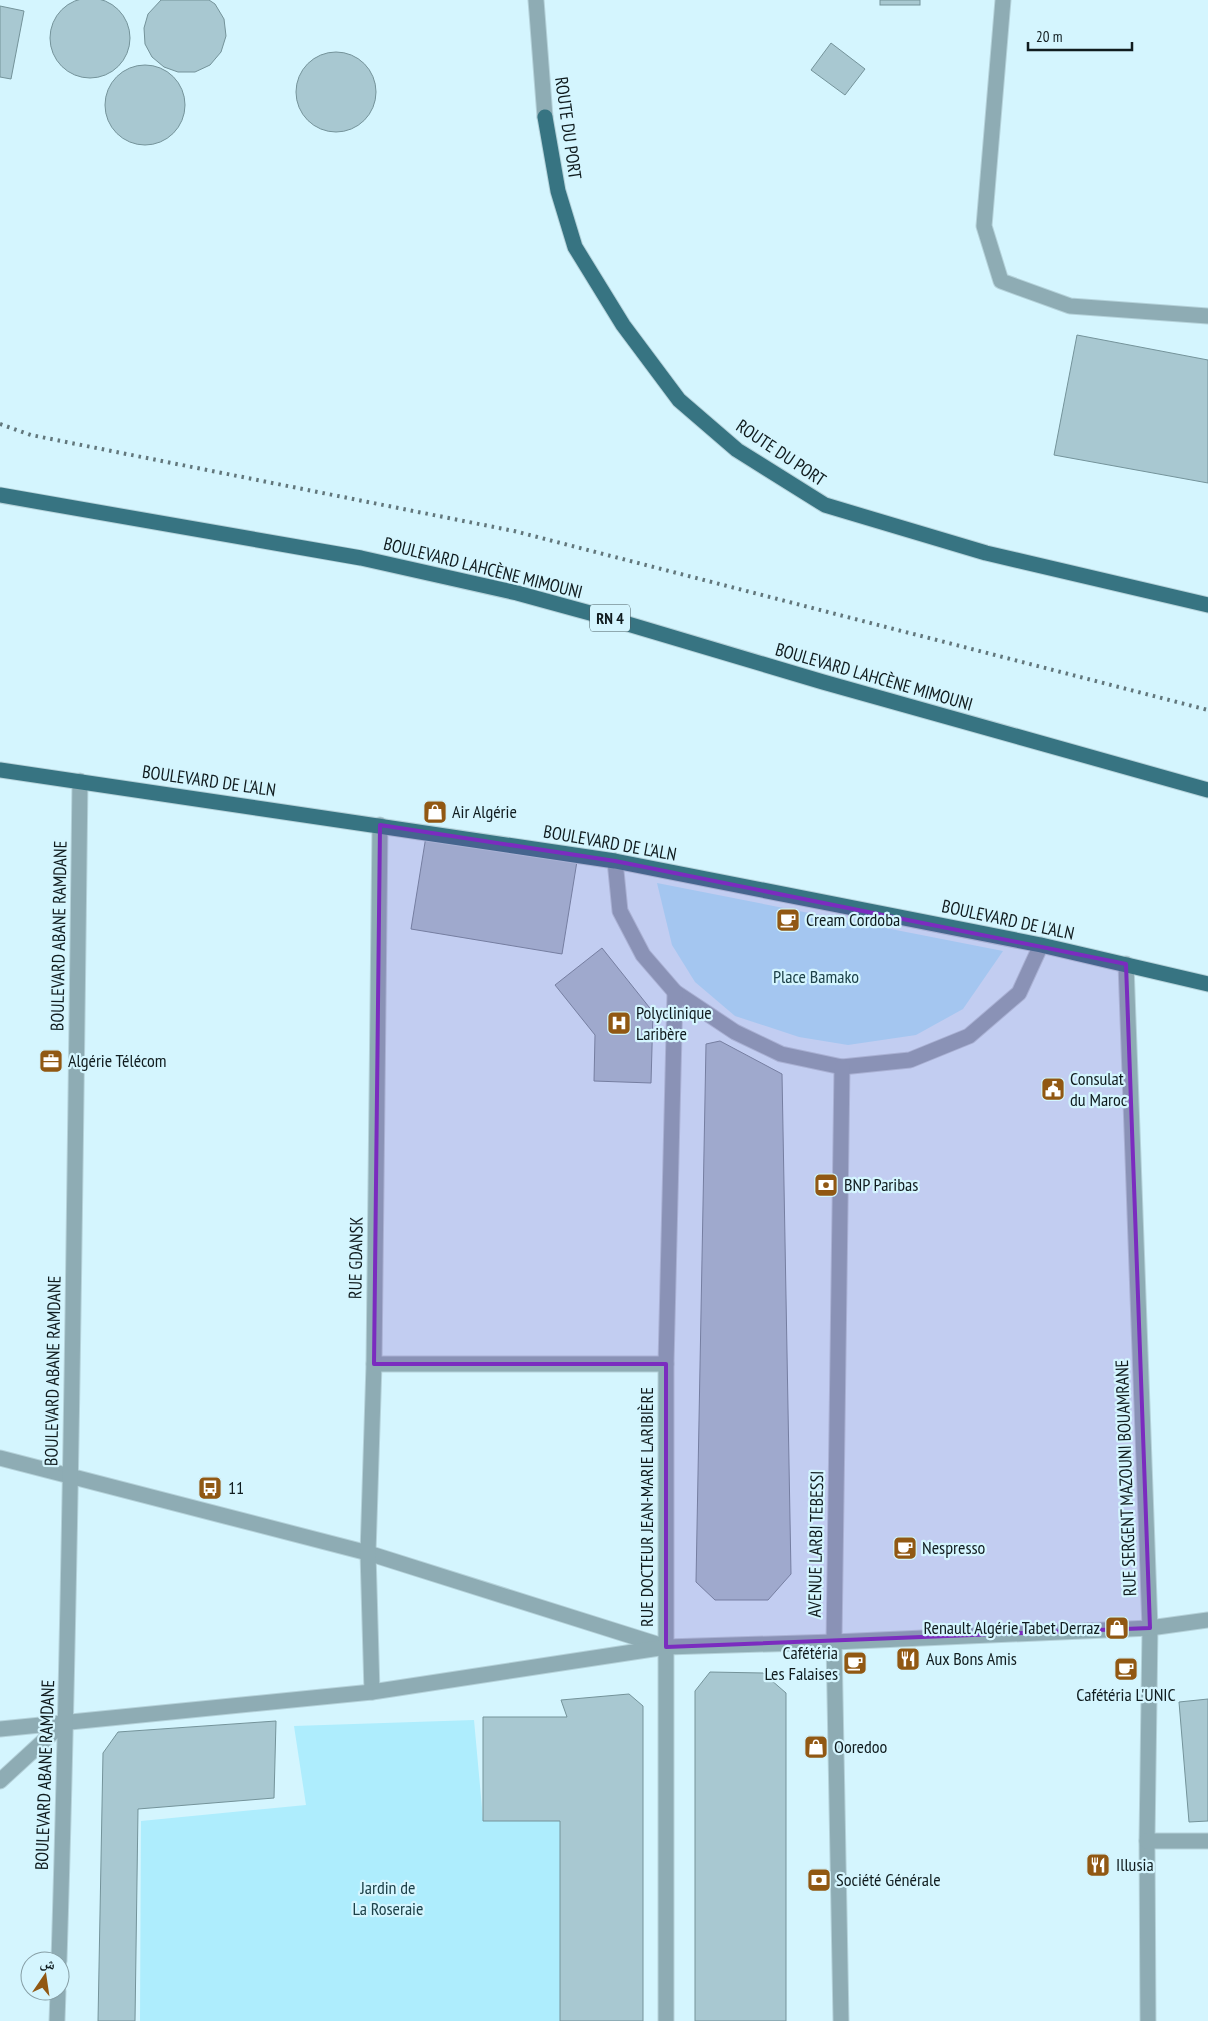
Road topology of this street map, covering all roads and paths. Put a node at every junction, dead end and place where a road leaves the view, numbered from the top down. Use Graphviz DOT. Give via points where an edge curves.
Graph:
graph roads {
  1 [pos="536,0"];
  2 [pos="1003,0"];
  3 [pos="545,118"];
  4 [pos="1208,316"];
  5 [pos="0,495"];
  6 [pos="1208,605"];
  7 [pos="0,770"];
  8 [pos="80,781"];
  9 [pos="1208,790"];
  10 [pos="380,825"];
  11 [pos="615,861"];
  12 [pos="1041,945"];
  13 [pos="1126,964"];
  14 [pos="1208,984"];
  15 [pos="675,992"];
  16 [pos="842,1067"];
  17 [pos="374,1364"];
  18 [pos="666,1364"];
  19 [pos="0,1458"];
  20 [pos="70,1476"];
  21 [pos="368,1553"];
  22 [pos="1208,1620"];
  23 [pos="1150,1628"];
  24 [pos="834,1642"];
  25 [pos="666,1647"];
  26 [pos="372,1692"];
  27 [pos="64,1724"];
  28 [pos="0,1729"];
  29 [pos="0,1781"];
  30 [pos="1147,1841"];
  31 [pos="1208,1841"];
  32 [pos="58,1951"];
  33 [pos="58,2001"];
  34 [pos="57,2021"];
  35 [pos="666,2021"];
  36 [pos="842,2021"];
  37 [pos="1148,2021"];
  1 -- 3 [label="street, ROUTE DU PORT"];
  2 -- 4 [label="street" via="984,226 1001,281 1070,306"];
  3 -- 6 [label="main road, ROUTE DU PORT" via="558,191 576,248 623,325 679,400 737,450 824,505 986,553"];
  5 -- 9 [label="main road, BOULEVARD LAHCÈNE MIMOUNI / RN 4" via="361,558 517,593"];
  7 -- 8 [label="main road, BOULEVARD DE L'ALN"];
  8 -- 10 [label="main road, BOULEVARD DE L'ALN"];
  8 -- 20 [label="street, BOULEVARD ABANE RAMDANE"];
  10 -- 11 [label="main road, BOULEVARD DE L'ALN"];
  10 -- 17 [label="street, RUE GDANSK"];
  11 -- 12 [label="main road, BOULEVARD DE L'ALN"];
  11 -- 15 [label="street" via="620,911 643,955"];
  12 -- 13 [label="main road, BOULEVARD DE L'ALN"];
  12 -- 16 [label="street" via="1019,993 969,1036 910,1060"];
  13 -- 14 [label="main road, BOULEVARD DE L'ALN"];
  13 -- 23 [label="street, RUE SERGENT MAZOUNI BOUAMRANE"];
  15 -- 16 [label="street" via="734,1032 782,1054"];
  15 -- 18 [label="street, RUE DOCTEUR JEAN-MARIE LARIBIÈRE"];
  16 -- 24 [label="street, AVENUE LARBI TEBESSI"];
  17 -- 18 [label="street"];
  17 -- 21 [label="street, RUE GDANSK"];
  18 -- 25 [label="street, RUE DOCTEUR JEAN-MARIE LARIBIÈRE"];
  19 -- 20 [label="street"];
  20 -- 21 [label="street"];
  20 -- 27 [label="street, BOULEVARD ABANE RAMDANE"];
  21 -- 25 [label="street"];
  21 -- 26 [label="street, RUE GDANSK"];
  22 -- 23 [label="street"];
  23 -- 24 [label="street"];
  23 -- 30 [label="street, RUE SERGENT MAZOUNI BOUAMRANE"];
  24 -- 25 [label="street"];
  24 -- 36 [label="street, AVENUE LARBI TEBESSI"];
  25 -- 26 [label="street"];
  25 -- 35 [label="street, RUE DOCTEUR JEAN-MARIE LARIBIÈRE"];
  26 -- 27 [label="street"];
  27 -- 28 [label="street"];
  27 -- 29 [label="street"];
  27 -- 32 [label="street, BOULEVARD ABANE RAMDANE"];
  30 -- 31 [label="street"];
  30 -- 37 [label="street, RUE SERGENT MAZOUNI BOUAMRANE"];
  33 -- 34 [label="street"];
}
